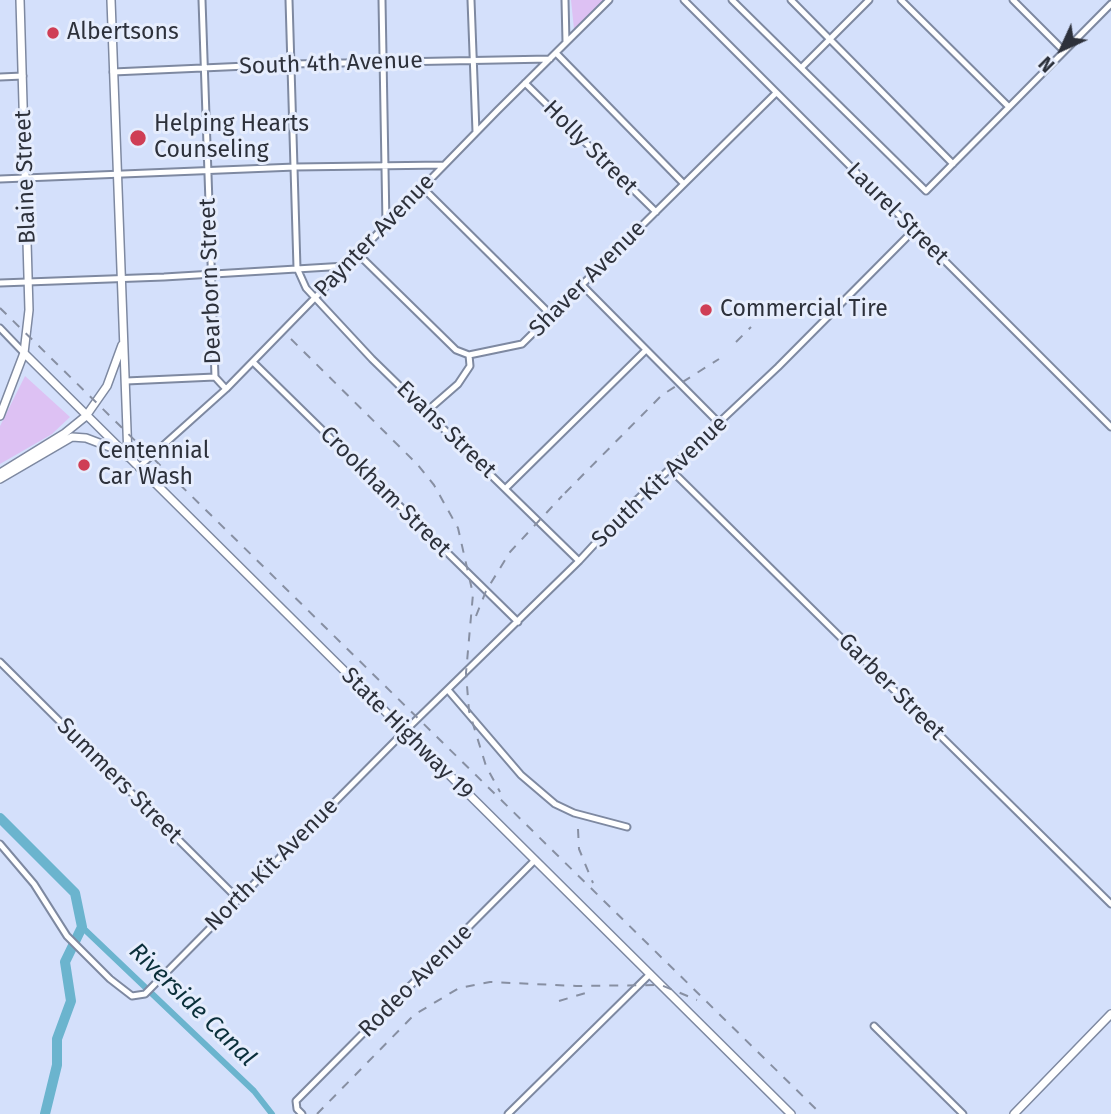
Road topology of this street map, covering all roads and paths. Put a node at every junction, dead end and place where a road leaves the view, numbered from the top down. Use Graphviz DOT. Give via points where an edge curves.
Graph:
graph roads {
  1 [pos="20,0"];
  2 [pos="111,0"];
  3 [pos="202,0"];
  4 [pos="289,0"];
  5 [pos="382,0"];
  6 [pos="471,0"];
  7 [pos="565,0"];
  8 [pos="609,0"];
  9 [pos="684,0"];
  10 [pos="732,0"];
  11 [pos="791,0"];
  12 [pos="869,0"];
  13 [pos="901,0"];
  14 [pos="1013,0"];
  15 [pos="1111,4"];
  16 [pos="830,39"];
  17 [pos="566,42"];
  18 [pos="1064,51"];
  19 [pos="556,53"];
  20 [pos="550,59"];
  21 [pos="473,60"];
  22 [pos="383,62"];
  23 [pos="292,64"];
  24 [pos="801,68"];
  25 [pos="204,69"];
  26 [pos="113,72"];
  27 [pos="0,76"];
  28 [pos="23,76"];
  29 [pos="525,83"];
  30 [pos="776,93"];
  31 [pos="1009,107"];
  32 [pos="476,132"];
  33 [pos="953,164"];
  34 [pos="444,165"];
  35 [pos="385,166"];
  36 [pos="295,167"];
  37 [pos="208,172"];
  38 [pos="116,174"];
  39 [pos="0,178"];
  40 [pos="26,178"];
  41 [pos="684,184"];
  42 [pos="423,188"];
  43 [pos="656,212"];
  44 [pos="386,226"];
  45 [pos="913,231"];
  46 [pos="358,254"];
  47 [pos="347,265"];
  48 [pos="297,268"];
  49 [pos="212,275"];
  50 [pos="120,278"];
  51 [pos="30,281"];
  52 [pos="0,283"];
  53 [pos="582,285"];
  54 [pos="313,299"];
  55 [pos="545,309"];
  56 [pos="0,328"];
  57 [pos="123,341"];
  58 [pos="646,350"];
  59 [pos="24,353"];
  60 [pos="469,355"];
  61 [pos="253,362"];
  62 [pos="215,377"];
  63 [pos="126,381"];
  64 [pos="226,389"];
  65 [pos="427,411"];
  66 [pos="0,416"];
  67 [pos="86,416"];
  68 [pos="719,423"];
  69 [pos="1111,427"];
  70 [pos="120,450"];
  71 [pos="128,458"];
  72 [pos="139,467"];
  73 [pos="670,469"];
  74 [pos="0,473"];
  75 [pos="0,479"];
  76 [pos="506,488"];
  77 [pos="579,561"];
  78 [pos="518,622"];
  79 [pos="0,663"];
  80 [pos="448,690"];
  81 [pos="405,731"];
  82 [pos="627,827"];
  83 [pos="0,844"];
  84 [pos="535,860"];
  85 [pos="238,899"];
  86 [pos="1111,904"];
  87 [pos="650,974"];
  88 [pos="1111,1014"];
  89 [pos="874,1026"];
  90 [pos="302,1114"];
  91 [pos="508,1114"];
  92 [pos="791,1114"];
  93 [pos="963,1114"];
  94 [pos="1014,1114"];
  1 -- 28 [label="main road, Blaine Street"];
  2 -- 26 [label="main road"];
  3 -- 25 [label="street, Dearborn Street"];
  4 -- 23 [label="street"];
  5 -- 22 [label="street"];
  6 -- 21 [label="street"];
  7 -- 17 [label="street"];
  8 -- 17 [label="street, Paynter Avenue"];
  9 -- 30 [label="street, Laurel Street"];
  10 -- 24 [label="street"];
  11 -- 16 [label="street"];
  12 -- 16 [label="street"];
  13 -- 31 [label="street"];
  14 -- 18 [label="street"];
  15 -- 18 [label="street"];
  16 -- 24 [label="street"];
  16 -- 33 [label="street"];
  17 -- 19 [label="street, Paynter Avenue"];
  18 -- 31 [label="street"];
  19 -- 20 [label="street, Paynter Avenue"];
  19 -- 41 [label="street"];
  20 -- 21 [label="street, South 4th Avenue"];
  20 -- 29 [label="street, Paynter Avenue"];
  21 -- 22 [label="street, South 4th Avenue"];
  21 -- 32 [label="street"];
  22 -- 23 [label="street, South 4th Avenue"];
  22 -- 35 [label="street"];
  23 -- 25 [label="street, South 4th Avenue"];
  23 -- 36 [label="street"];
  24 -- 33 [label="street" via="926,191"];
  25 -- 26 [label="street, South 4th Avenue"];
  25 -- 37 [label="street, Dearborn Street"];
  26 -- 38 [label="main road"];
  27 -- 28 [label="street"];
  28 -- 40 [label="main road, Blaine Street"];
  29 -- 32 [label="street, Paynter Avenue"];
  29 -- 43 [label="street, Holly Street"];
  30 -- 41 [label="street, Shaver Avenue"];
  30 -- 45 [label="street, Laurel Street"];
  31 -- 33 [label="street"];
  32 -- 34 [label="street, Paynter Avenue"];
  34 -- 35 [label="street"];
  34 -- 42 [label="street, Paynter Avenue"];
  35 -- 36 [label="street"];
  35 -- 44 [label="street"];
  36 -- 37 [label="street"];
  36 -- 48 [label="street"];
  37 -- 38 [label="street"];
  37 -- 49 [label="street, Dearborn Street"];
  38 -- 40 [label="street"];
  38 -- 50 [label="main road"];
  39 -- 40 [label="street"];
  40 -- 51 [label="main road, Blaine Street"];
  41 -- 43 [label="street, Shaver Avenue"];
  42 -- 44 [label="street, Paynter Avenue"];
  42 -- 55 [label="street"];
  43 -- 53 [label="street, Shaver Avenue"];
  44 -- 46 [label="street, Paynter Avenue"];
  45 -- 68 [label="street, South Kit Avenue"];
  45 -- 69 [label="street, Laurel Street"];
  46 -- 47 [label="street, Paynter Avenue"];
  46 -- 60 [label="street" via="456,350"];
  47 -- 48 [label="street"];
  47 -- 54 [label="street, Paynter Avenue"];
  48 -- 49 [label="street"];
  48 -- 54 [label="street, Evans Street"];
  49 -- 50 [label="street"];
  49 -- 62 [label="street, Dearborn Street"];
  50 -- 51 [label="street"];
  50 -- 57 [label="main road"];
  51 -- 52 [label="street"];
  51 -- 59 [label="main road, Blaine Street"];
  53 -- 58 [label="street"];
  53 -- 60 [label="street, Shaver Avenue" via="522,344"];
  54 -- 61 [label="street, Paynter Avenue"];
  54 -- 65 [label="street, Evans Street"];
  56 -- 59 [label="street"];
  57 -- 63 [label="main road"];
  57 -- 67 [label="main road" via="107,386"];
  58 -- 68 [label="street"];
  58 -- 76 [label="street"];
  59 -- 66 [label="main road, Blaine Street"];
  59 -- 67 [label="main road, State Highway 19"];
  60 -- 65 [label="street" via="470,366 458,384"];
  61 -- 64 [label="street, Paynter Avenue"];
  61 -- 78 [label="street, Crookham Street"];
  62 -- 63 [label="street"];
  62 -- 64 [label="street, Dearborn Street"];
  63 -- 71 [label="main road"];
  64 -- 72 [label="street, Paynter Avenue"];
  65 -- 76 [label="street, Evans Street"];
  67 -- 70 [label="main road, State Highway 19"];
  67 -- 74 [label="main road"];
  68 -- 73 [label="street, South Kit Avenue"];
  70 -- 71 [label="main road, State Highway 19"];
  70 -- 75 [label="main road" via="72,437"];
  71 -- 72 [label="main road, State Highway 19"];
  72 -- 81 [label="main road, State Highway 19"];
  73 -- 77 [label="street, South Kit Avenue"];
  73 -- 86 [label="street, Garber Street"];
  76 -- 77 [label="street, Evans Street"];
  77 -- 78 [label="street, South Kit Avenue"];
  78 -- 80 [label="street, South Kit Avenue"];
  79 -- 85 [label="street, Summers Street"];
  80 -- 81 [label="street, South Kit Avenue"];
  80 -- 82 [label="street" via="521,775 555,804"];
  81 -- 84 [label="main road, State Highway 19"];
  81 -- 85 [label="street, North Kit Avenue"];
  83 -- 85 [label="street, North Kit Avenue" via="34,884 67,936 132,996 152,988"];
  84 -- 87 [label="main road, State Highway 19"];
  84 -- 90 [label="street, Rodeo Avenue" via="296,1101"];
  87 -- 91 [label="street"];
  87 -- 92 [label="main road, State Highway 19"];
  88 -- 94 [label="main road"];
  89 -- 93 [label="street"];
}
